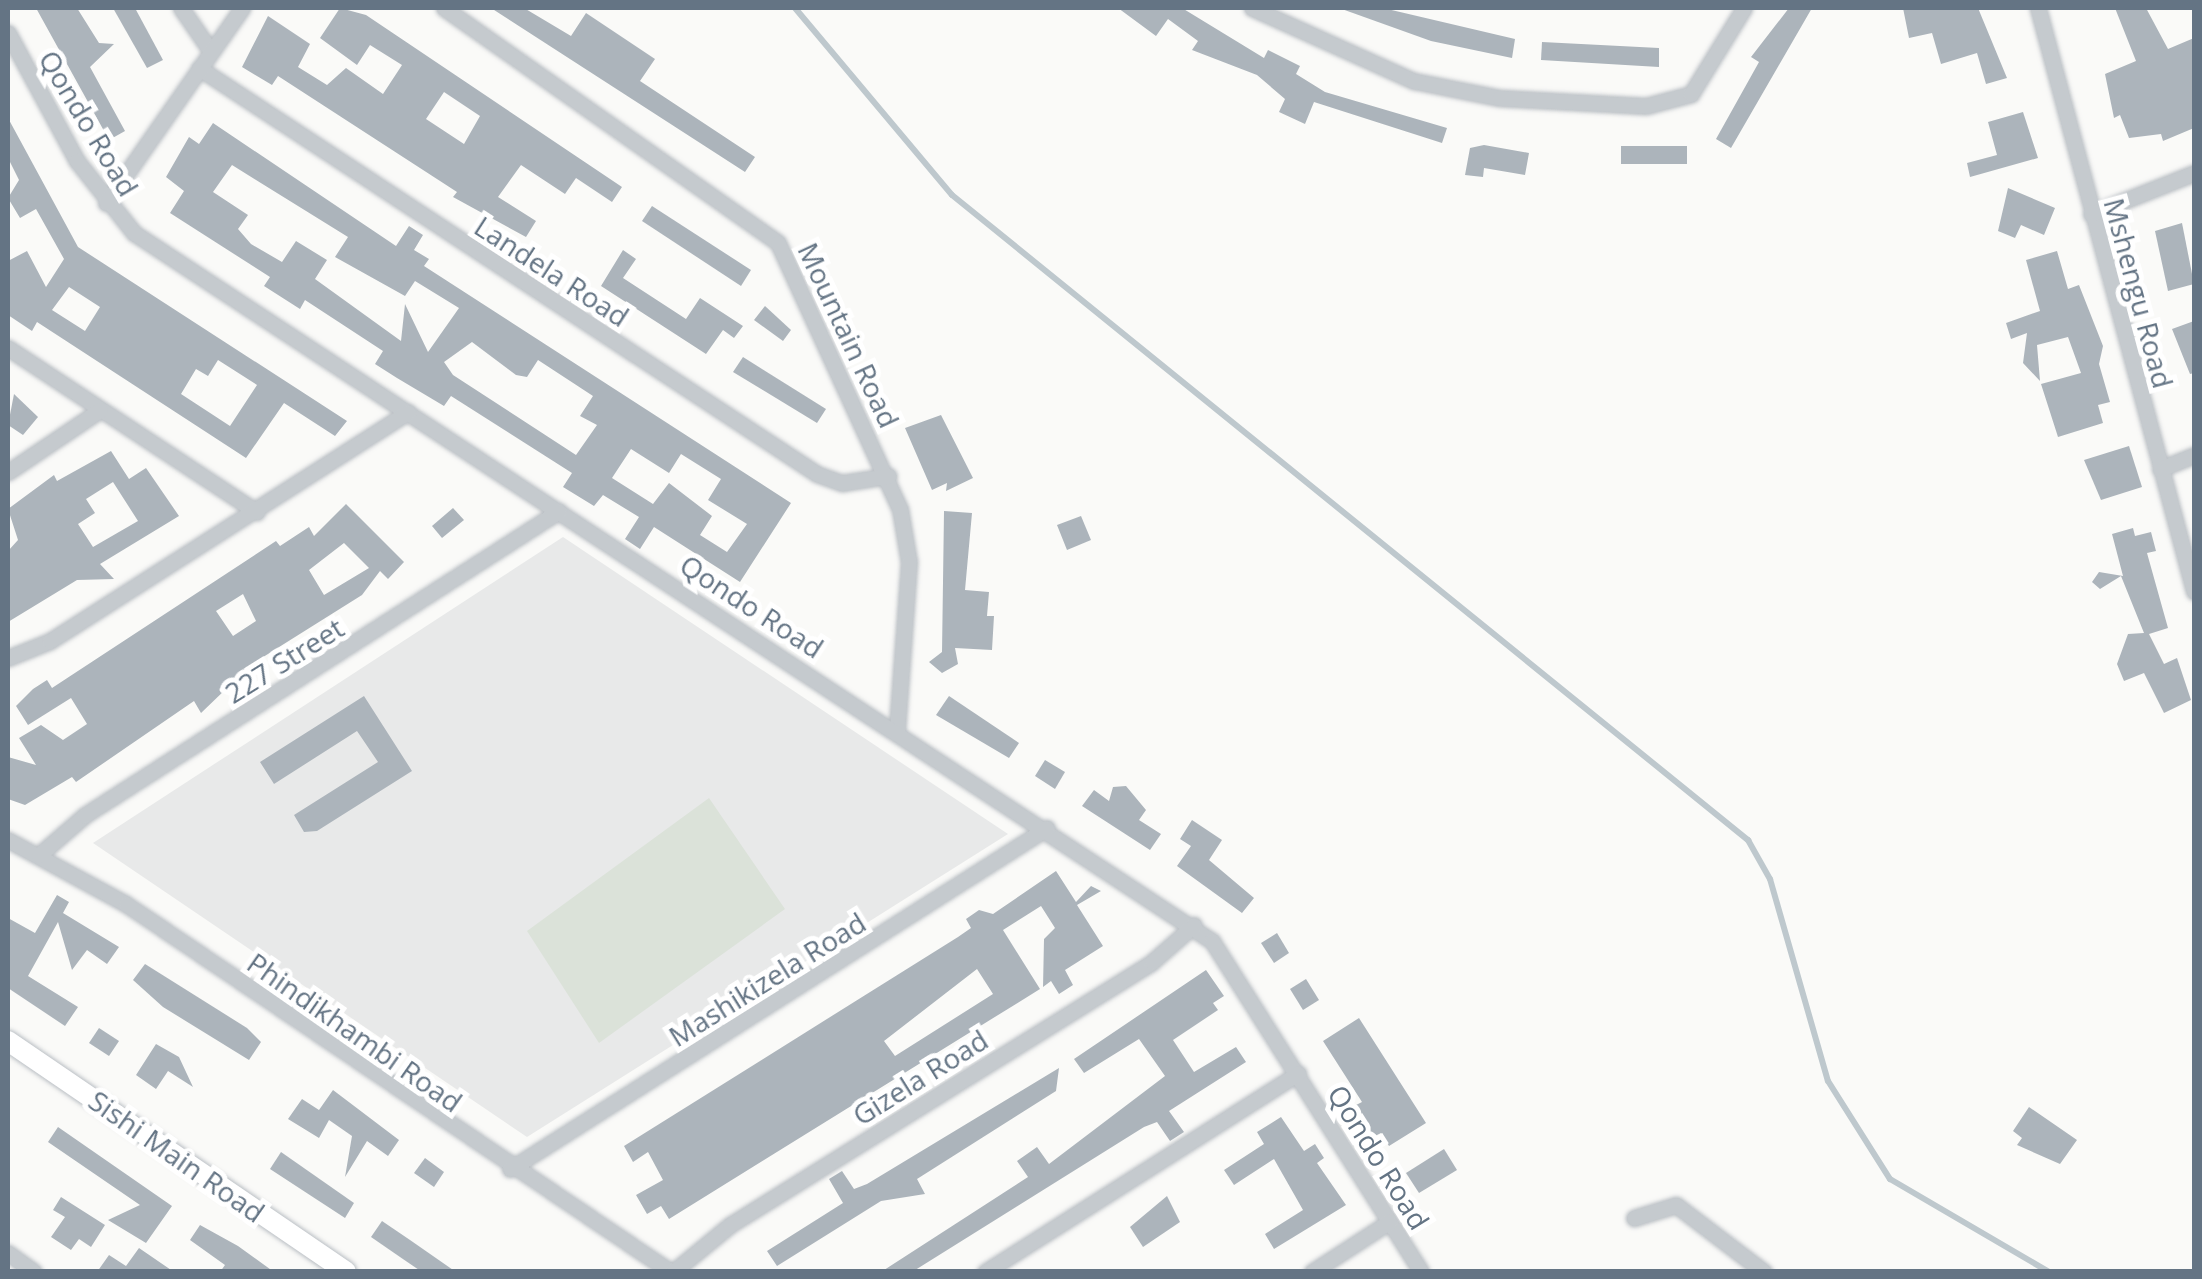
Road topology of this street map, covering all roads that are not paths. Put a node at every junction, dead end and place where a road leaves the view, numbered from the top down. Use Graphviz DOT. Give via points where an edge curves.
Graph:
graph roads {
  1 [pos="180,8"];
  2 [pos="242,8"];
  3 [pos="444,8"];
  4 [pos="1252,8"];
  5 [pos="1744,8"];
  6 [pos="2038,8"];
  7 [pos="8,33"];
  8 [pos="210,50"];
  9 [pos="199,68"];
  10 [pos="2194,173"];
  11 [pos="106,203"];
  12 [pos="2091,214"];
  13 [pos="8,348"];
  14 [pos="100,410"];
  15 [pos="408,412"];
  16 [pos="2194,455"];
  17 [pos="2160,470"];
  18 [pos="8,472"];
  19 [pos="888,476"];
  20 [pos="558,511"];
  21 [pos="257,512"];
  22 [pos="2194,591"];
  23 [pos="8,658"];
  24 [pos="898,731"];
  25 [pos="1047,828"];
  26 [pos="8,840"];
  27 [pos="39,855"];
  28 [pos="1194,926"];
  29 [pos="8,1041"];
  30 [pos="1298,1074"];
  31 [pos="510,1169"];
  32 [pos="1634,1218"];
  33 [pos="1389,1222"];
  34 [pos="8,1254"];
  35 [pos="34,1272"];
  36 [pos="346,1272"];
  37 [pos="672,1272"];
  38 [pos="985,1272"];
  39 [pos="1312,1272"];
  40 [pos="1421,1272"];
  41 [pos="1764,1272"];
  1 -- 8 [label="street"];
  2 -- 8 [label="street"];
  3 -- 19 [label="street, Mountain Road" via="778,243"];
  4 -- 5 [label="street" via="1414,81 1500,98 1646,106 1691,94"];
  6 -- 12 [label="street, Mshengu Road"];
  7 -- 11 [label="street, Qondo Road"];
  8 -- 9 [label="street"];
  9 -- 11 [label="street"];
  9 -- 19 [label="street, Landela Road" via="817,474 842,484"];
  10 -- 12 [label="street"];
  11 -- 15 [label="street, Qondo Road" via="134,233"];
  12 -- 17 [label="street, Mshengu Road"];
  13 -- 14 [label="street"];
  14 -- 18 [label="street"];
  14 -- 21 [label="street"];
  15 -- 20 [label="street, Qondo Road"];
  15 -- 21 [label="street"];
  16 -- 17 [label="street"];
  17 -- 22 [label="street, Mshengu Road"];
  19 -- 24 [label="street, Mountain Road" via="909,562"];
  20 -- 24 [label="street, Qondo Road"];
  20 -- 27 [label="street, 227 Street" via="84,815"];
  21 -- 23 [label="street" via="50,641"];
  24 -- 25 [label="street, Qondo Road"];
  25 -- 28 [label="street, Qondo Road"];
  25 -- 31 [label="street, Mashikizela Road"];
  26 -- 27 [label="street, Phindikhambi Road"];
  27 -- 31 [label="street, Phindikhambi Road" via="126,904"];
  28 -- 30 [label="street, Qondo Road" via="1224,955"];
  28 -- 37 [label="street, Gizela Road" via="1152,962 730,1225"];
  29 -- 36 [label="street, Sishi Main Road"];
  30 -- 33 [label="street, Qondo Road"];
  30 -- 38 [label="street"];
  31 -- 37 [label="street, Phindikhambi Road"];
  32 -- 41 [label="street" via="1676,1205"];
  33 -- 39 [label="street"];
  33 -- 40 [label="street, Qondo Road"];
  34 -- 35 [label="street"];
}
